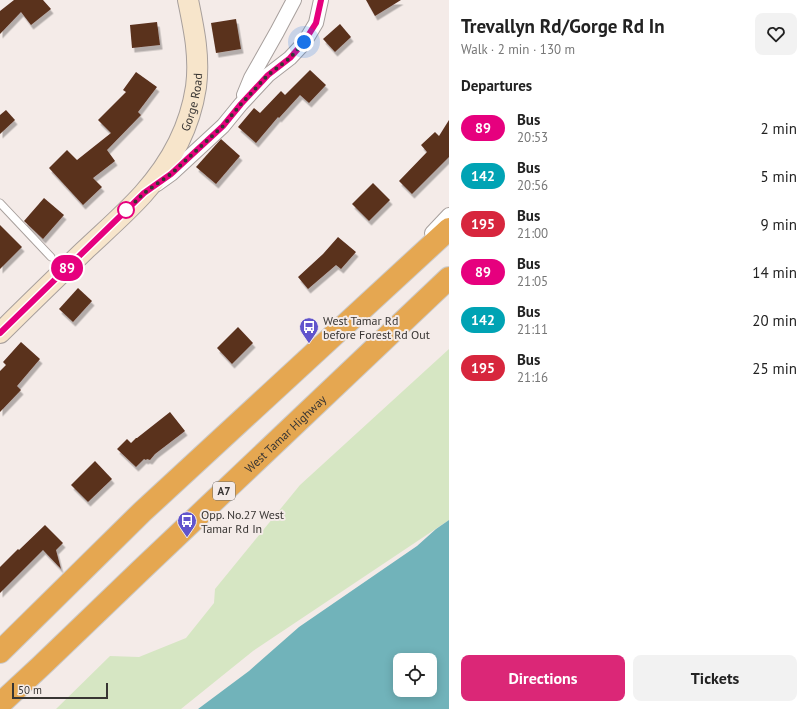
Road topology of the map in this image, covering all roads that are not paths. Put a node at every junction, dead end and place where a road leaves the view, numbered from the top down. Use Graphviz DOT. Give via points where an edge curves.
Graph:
graph roads {
  1 [pos="188,0"];
  2 [pos="294,0"];
  3 [pos="321,0"];
  4 [pos="241,104"];
  5 [pos="144,193"];
  6 [pos="0,203"];
  7 [pos="449,215"];
  8 [pos="449,229"];
  9 [pos="422,255"];
  10 [pos="51,257"];
  11 [pos="449,278"];
  12 [pos="0,333"];
  13 [pos="0,652"];
  14 [pos="0,704"];
  1 -- 5 [label="street, Gorge Road" via="198,56 192,106 176,147"];
  2 -- 4 [label="street" via="251,78"];
  3 -- 4 [label="street" via="316,23 304,42"];
  4 -- 5 [label="street" via="223,126 171,174"];
  5 -- 12 [label="street, Gorge Road"];
  6 -- 10 [label="lane"];
  7 -- 9 [label="street" via="433,233"];
  8 -- 9 [label="highway"];
  9 -- 13 [label="highway" via="142,512"];
  11 -- 14 [label="highway, West Tamar Highway / A7"];
}
